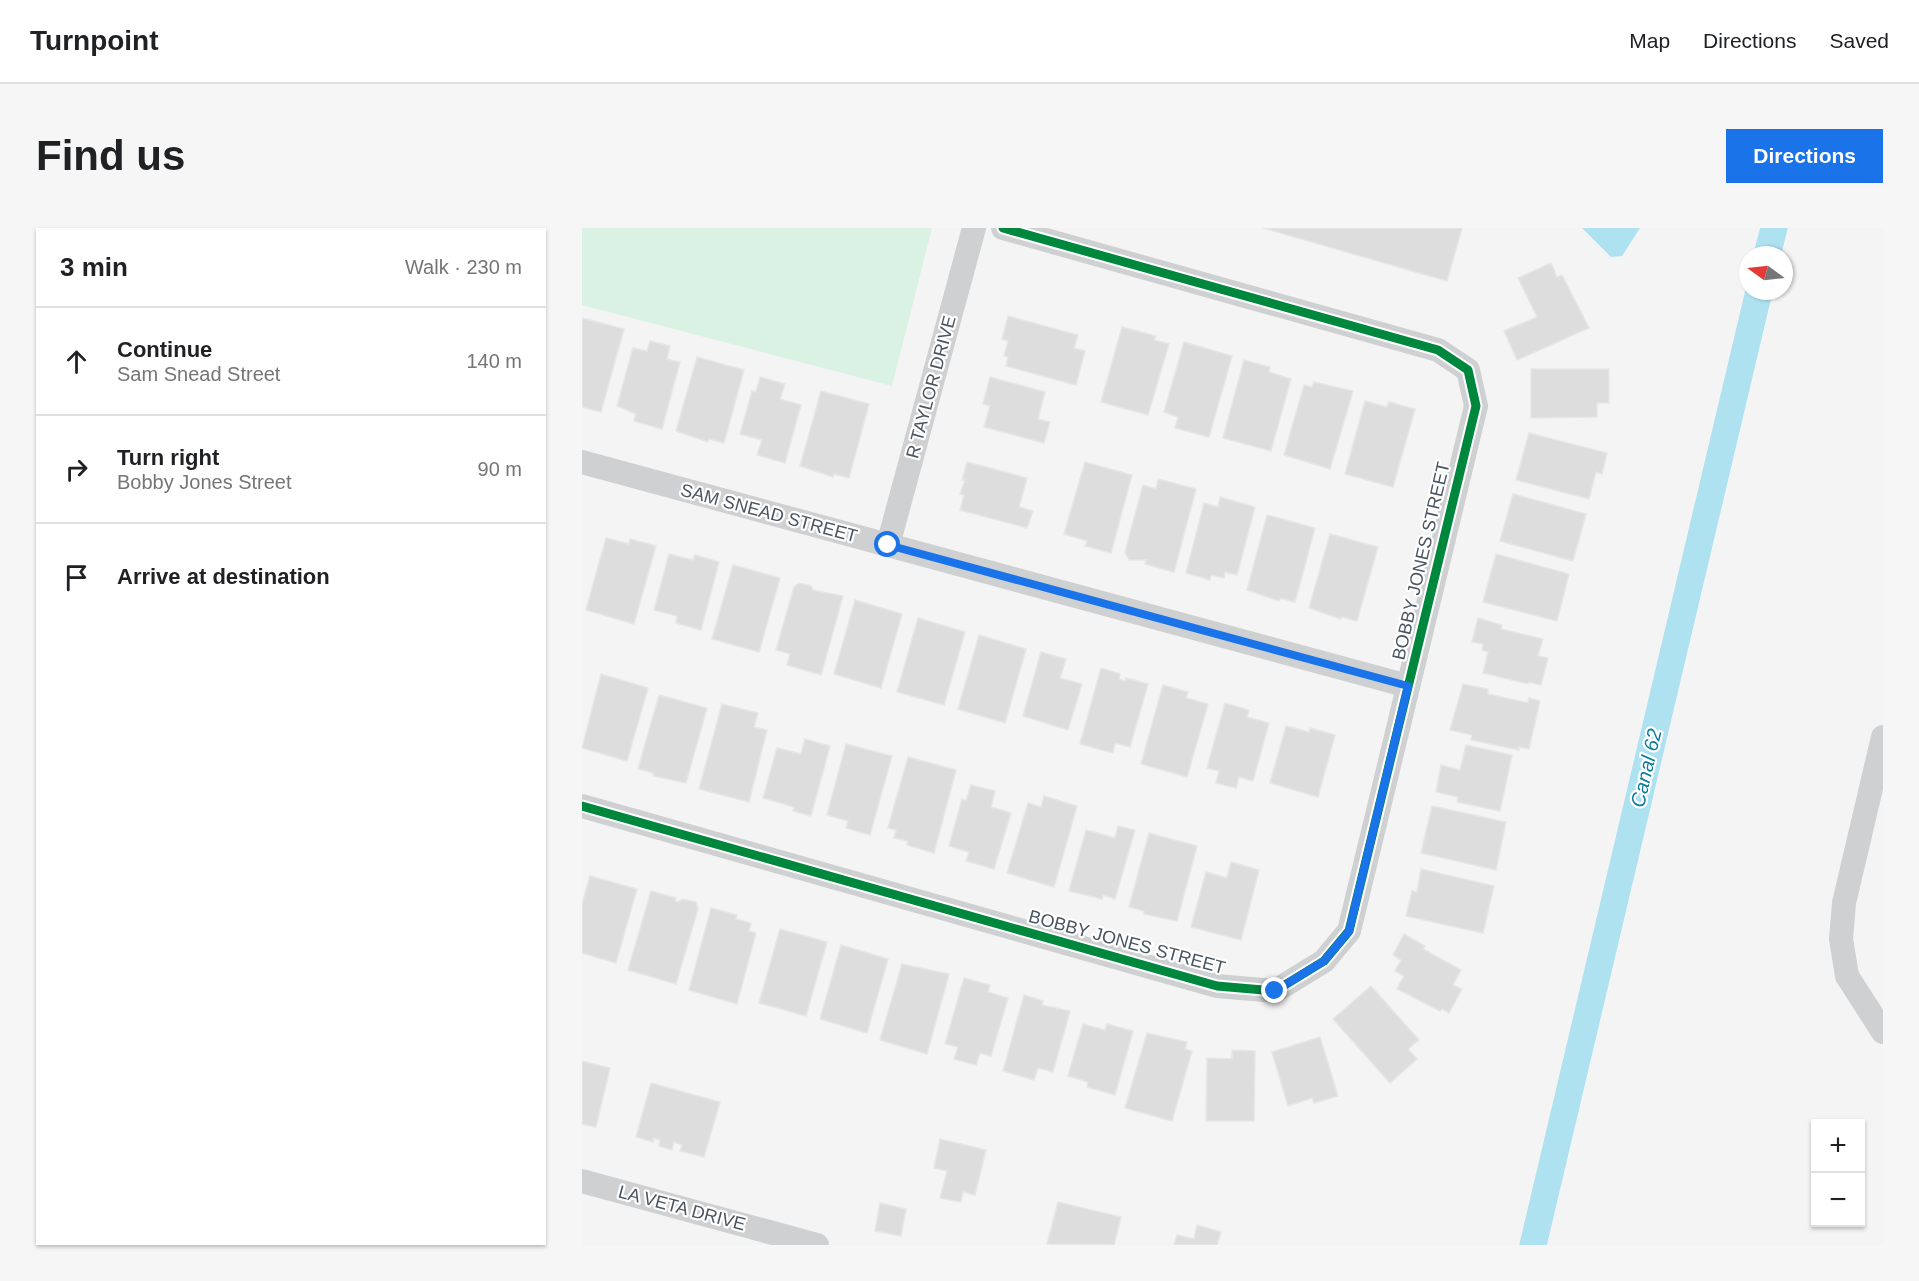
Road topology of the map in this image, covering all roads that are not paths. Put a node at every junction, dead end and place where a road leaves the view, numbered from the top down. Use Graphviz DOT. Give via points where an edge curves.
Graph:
graph roads {
  1 [pos="974,228"];
  2 [pos="1004,228"];
  3 [pos="582,462"];
  4 [pos="888,545"];
  5 [pos="1408,686"];
  6 [pos="1883,737"];
  7 [pos="582,806"];
  8 [pos="1883,1032"];
  9 [pos="582,1181"];
  10 [pos="817,1245"];
  1 -- 4 [label="street, R TAYLOR DRIVE"];
  2 -- 5 [label="street, BOBBY JONES STREET" via="1438,350 1468,370 1476,406"];
  3 -- 4 [label="street, SAM SNEAD STREET"];
  4 -- 5 [label="street, SAM SNEAD STREET"];
  5 -- 7 [label="street, BOBBY JONES STREET" via="1349,931 1324,961 1275,991 1217,986"];
  6 -- 8 [label="street" via="1844,903 1841,939 1847,976"];
  9 -- 10 [label="street, LA VETA DRIVE"];
}
